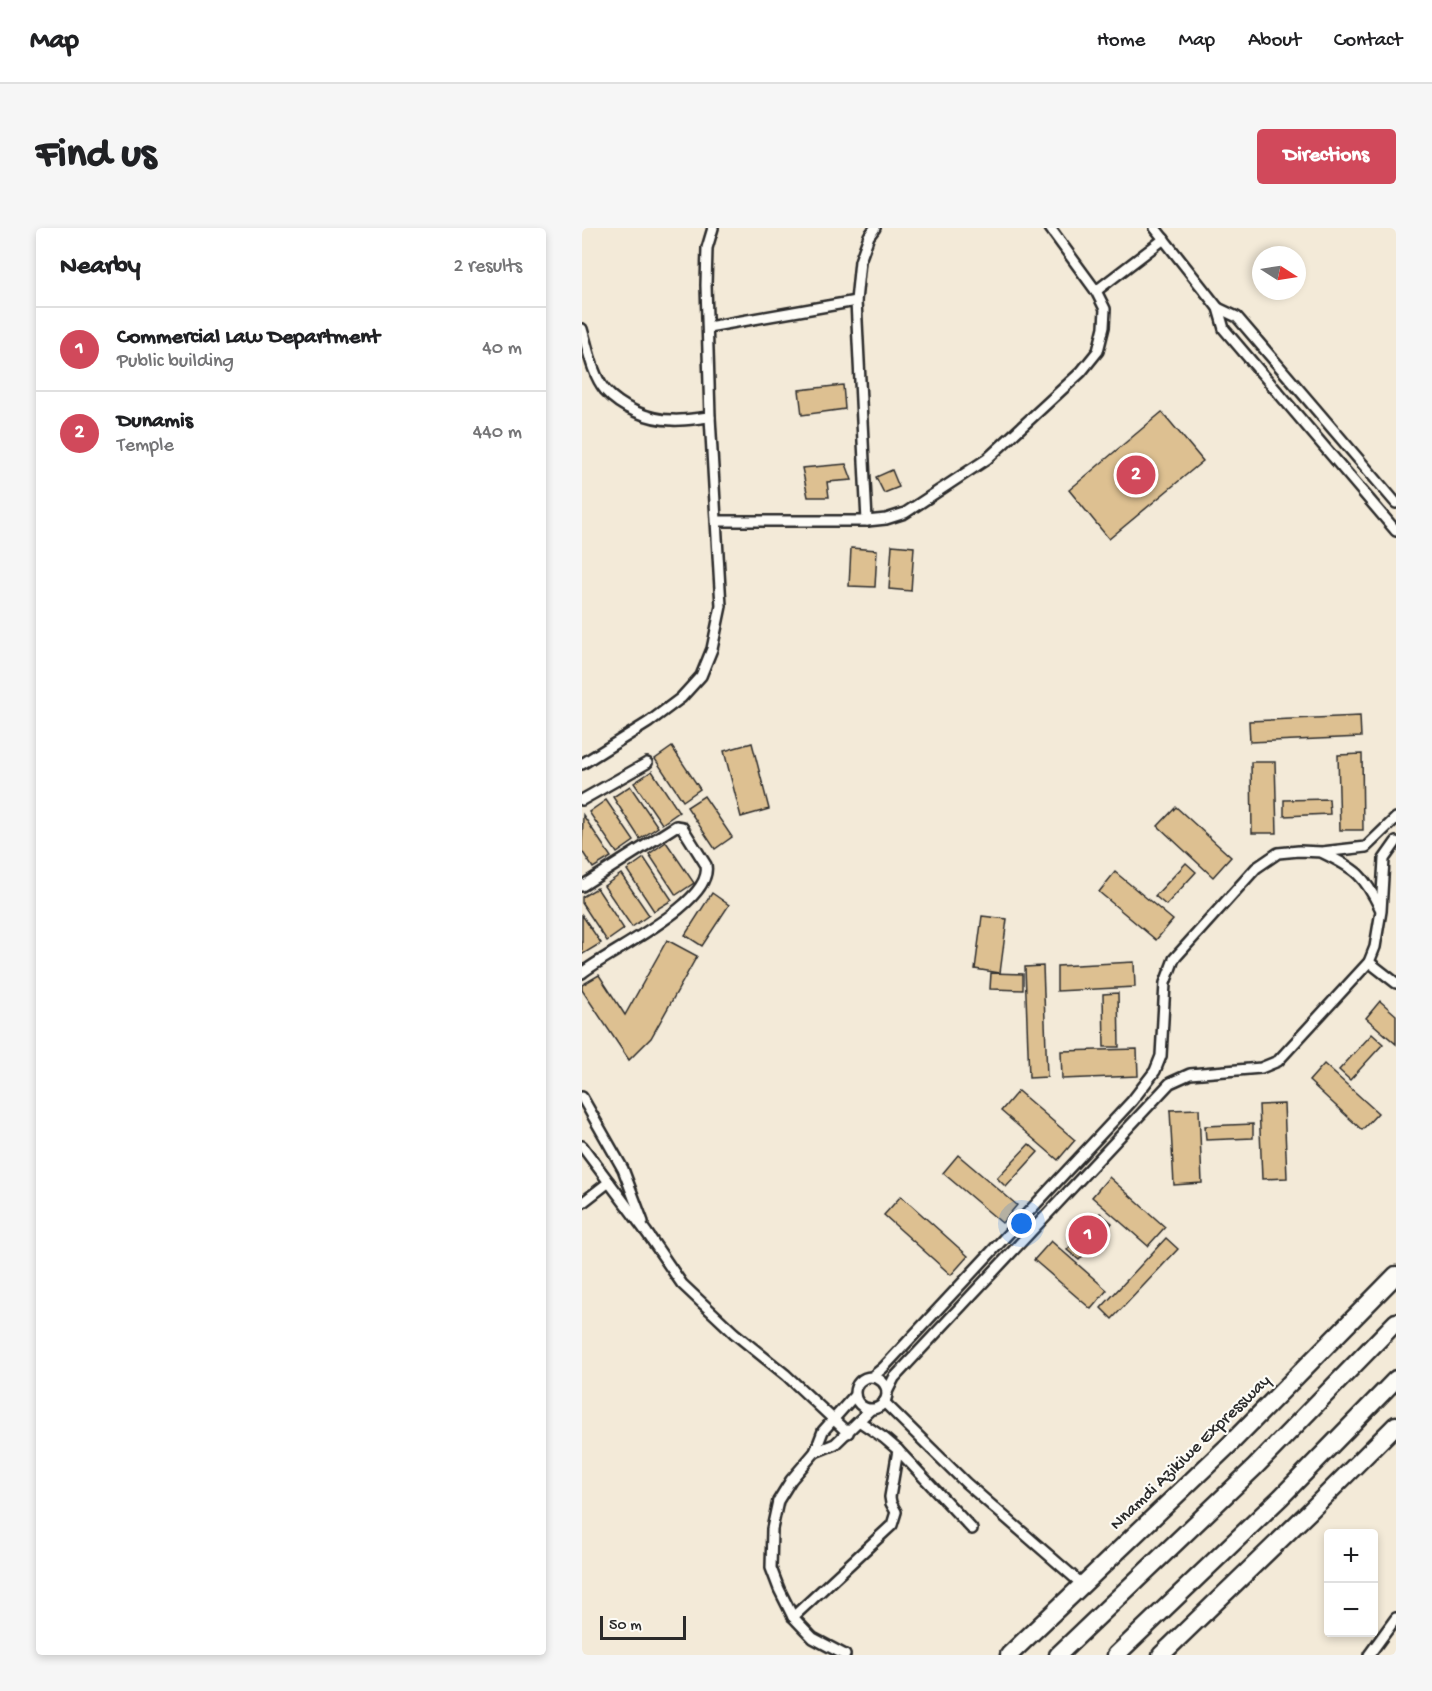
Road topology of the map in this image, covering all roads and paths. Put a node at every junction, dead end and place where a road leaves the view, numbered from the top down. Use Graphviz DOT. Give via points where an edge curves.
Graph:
graph roads {
  1 [pos="713,228"];
  2 [pos="875,228"];
  3 [pos="1050,228"];
  4 [pos="1155,228"];
  5 [pos="1164,239"];
  6 [pos="1096,291"];
  7 [pos="856,302"];
  8 [pos="1218,308"];
  9 [pos="708,327"];
  10 [pos="582,329"];
  11 [pos="1301,393"];
  12 [pos="1287,404"];
  13 [pos="710,417"];
  14 [pos="1396,503"];
  15 [pos="717,521"];
  16 [pos="867,521"];
  17 [pos="1396,531"];
  18 [pos="647,762"];
  19 [pos="582,764"];
  20 [pos="582,800"];
  21 [pos="1396,818"];
  22 [pos="1396,842"];
  23 [pos="1322,852"];
  24 [pos="582,886"];
  25 [pos="1381,910"];
  26 [pos="1369,962"];
  27 [pos="583,968"];
  28 [pos="1396,983"];
  29 [pos="582,1097"];
  30 [pos="582,1146"];
  31 [pos="609,1182"];
  32 [pos="582,1203"];
  33 [pos="647,1233"];
  34 [pos="1396,1275"];
  35 [pos="1396,1291"];
  36 [pos="1362,1310"];
  37 [pos="1396,1322"];
  38 [pos="883,1368"];
  39 [pos="872,1377"];
  40 [pos="894,1378"];
  41 [pos="1396,1379"];
  42 [pos="887,1392"];
  43 [pos="855,1395"];
  44 [pos="885,1402"];
  45 [pos="870,1410"];
  46 [pos="832,1418"];
  47 [pos="859,1421"];
  48 [pos="1396,1425"];
  49 [pos="848,1433"];
  50 [pos="898,1450"];
  51 [pos="815,1452"];
  52 [pos="972,1529"];
  53 [pos="1083,1585"];
  54 [pos="793,1617"];
  55 [pos="1396,1618"];
  56 [pos="845,1655"];
  57 [pos="1010,1655"];
  58 [pos="1058,1655"];
  59 [pos="1116,1655"];
  60 [pos="1161,1655"];
  61 [pos="1369,1655"];
  1 -- 9 [label="street" via="707,248"];
  2 -- 7 [label="street" via="860,261"];
  3 -- 6 [label="street"];
  4 -- 5 [label="street"];
  5 -- 6 [label="street"];
  5 -- 8 [label="street"];
  6 -- 16 [label="street" via="1105,309 1104,327 1098,351 1081,372 987,459 905,513"];
  7 -- 9 [label="street"];
  7 -- 16 [label="street"];
  8 -- 11 [label="street" via="1237,317"];
  8 -- 12 [label="street" via="1224,329"];
  9 -- 13 [label="street"];
  10 -- 13 [label="street" via="605,390 627,408 648,417 672,420"];
  11 -- 12 [label="street"];
  11 -- 14 [label="street"];
  12 -- 17 [label="street"];
  13 -- 15 [label="street"];
  15 -- 16 [label="street"];
  15 -- 19 [label="street" via="721,606 712,649 701,676 681,698 649,722"];
  18 -- 20 [label="street"];
  21 -- 23 [label="street" via="1366,847"];
  22 -- 25 [label="street" via="1384,859"];
  23 -- 25 [label="street" via="1349,866 1369,885"];
  23 -- 38 [label="street" via="1278,853 1256,868 1174,959 1165,983 1161,1056 1155,1071 1124,1110"];
  24 -- 27 [label="street" via="676,826 682,827 707,872 683,907"];
  25 -- 26 [label="street"];
  26 -- 28 [label="street"];
  26 -- 40 [label="street" via="1278,1061 1261,1068 1190,1074 1170,1083"];
  29 -- 33 [label="street" via="623,1169"];
  30 -- 31 [label="street"];
  31 -- 32 [label="street"];
  31 -- 33 [label="street"];
  33 -- 46 [label="street" via="682,1284"];
  34 -- 36 [label="highway, Nnamdi Azikiwe Expressway"];
  35 -- 36 [label="highway"];
  36 -- 53 [label="highway, Nnamdi Azikiwe Expressway"];
  37 -- 58 [label="highway" via="1255,1467"];
  38 -- 39 [label="street"];
  38 -- 40 [label="street"];
  39 -- 42 [label="street" via="882,1382"];
  39 -- 43 [label="street" via="861,1380"];
  40 -- 42 [label="street"];
  41 -- 59 [label="highway" via="1281,1497"];
  42 -- 44 [label="street"];
  43 -- 45 [label="street" via="860,1405"];
  43 -- 46 [label="street"];
  44 -- 45 [label="street"];
  44 -- 53 [label="street" via="966,1483"];
  45 -- 47 [label="street"];
  46 -- 49 [label="street"];
  46 -- 51 [label="street"];
  47 -- 49 [label="street"];
  47 -- 50 [label="street"];
  48 -- 60 [label="highway"];
  49 -- 51 [label="street" via="835,1444"];
  50 -- 52 [label="street"];
  50 -- 54 [label="street" via="890,1497 896,1512 892,1525"];
  51 -- 54 [label="street" via="778,1501 772,1529 771,1568"];
  53 -- 57 [label="highway, Nnamdi Azikiwe Expressway"];
  54 -- 56 [label="street" via="813,1638"];
  55 -- 61 [label="street"];
}
